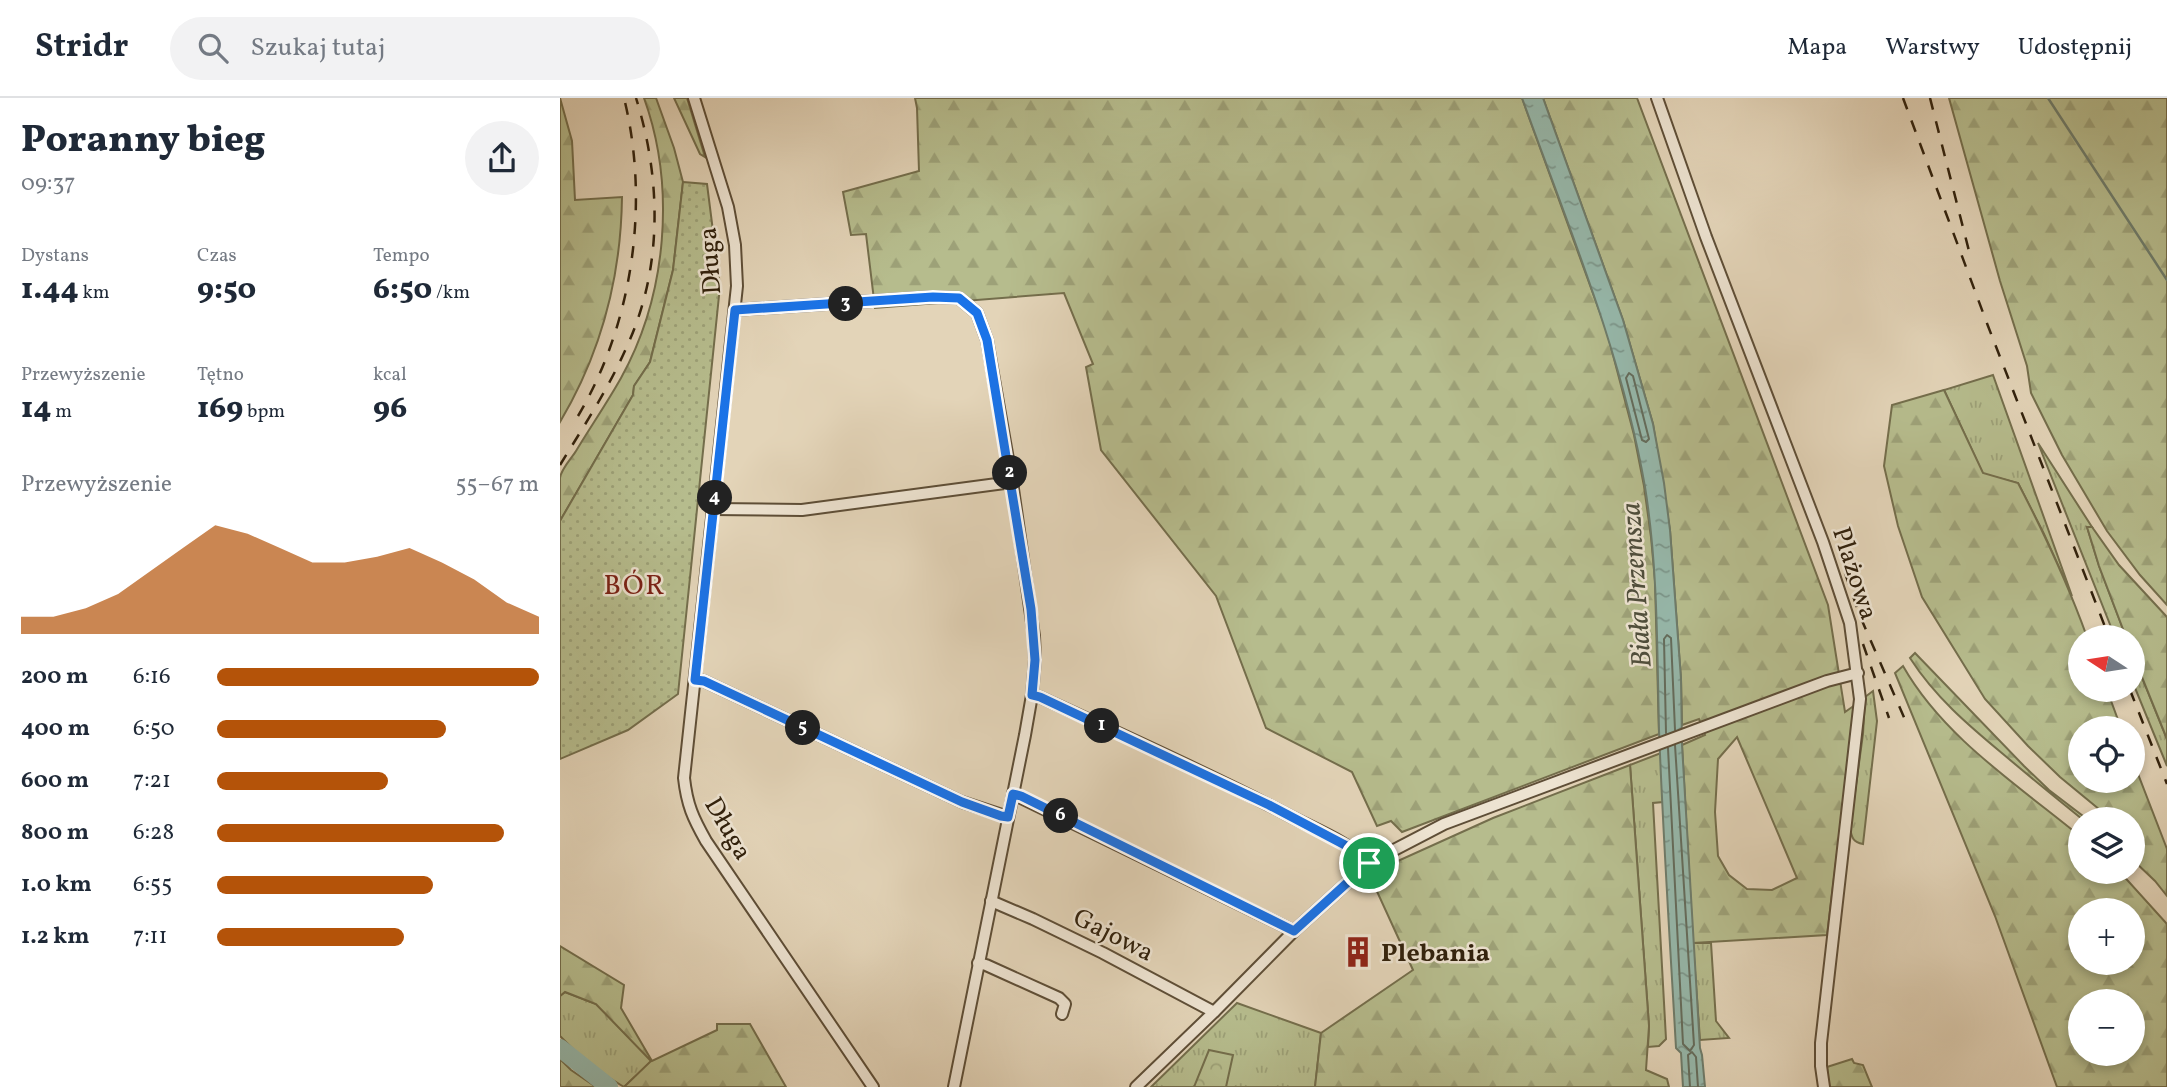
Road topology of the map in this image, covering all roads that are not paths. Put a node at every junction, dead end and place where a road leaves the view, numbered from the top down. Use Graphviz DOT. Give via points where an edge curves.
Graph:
graph roads {
  1 [pos="694,98"];
  2 [pos="1657,98"];
  3 [pos="735,310"];
  4 [pos="1012,482"];
  5 [pos="713,509"];
  6 [pos="1858,673"];
  7 [pos="695,680"];
  8 [pos="1032,695"];
  9 [pos="1013,794"];
  10 [pos="1008,817"];
  11 [pos="1369,863"];
  12 [pos="991,901"];
  13 [pos="1294,931"];
  14 [pos="978,963"];
  15 [pos="1214,1012"];
  16 [pos="1062,1014"];
  17 [pos="873,1087"];
  18 [pos="954,1087"];
  19 [pos="1136,1087"];
  20 [pos="1824,1087"];
  1 -- 3 [label="street, Długa" via="728,207 737,286"];
  2 -- 6 [label="street, Plażowa" via="1823,542 1850,623"];
  3 -- 4 [label="street" via="959,298 977,313 987,340"];
  3 -- 5 [label="street, Długa"];
  4 -- 5 [label="street" via="802,510"];
  4 -- 8 [label="street" via="1034,636"];
  5 -- 7 [label="street, Długa"];
  6 -- 11 [label="street" via="1444,824"];
  6 -- 20 [label="street, Plażowa" via="1860,699 1821,1043"];
  7 -- 10 [label="street" via="962,802"];
  7 -- 17 [label="street, Długa" via="684,778 690,813"];
  8 -- 9 [label="street"];
  8 -- 11 [label="street" via="1269,805 1360,853"];
  9 -- 10 [label="street"];
  9 -- 13 [label="street"];
  10 -- 12 [label="street"];
  11 -- 13 [label="street"];
  12 -- 14 [label="street"];
  12 -- 15 [label="street, Gajowa"];
  13 -- 15 [label="street"];
  14 -- 16 [label="street" via="1059,998 1065,1004"];
  14 -- 18 [label="street"];
  15 -- 19 [label="street"];
}
